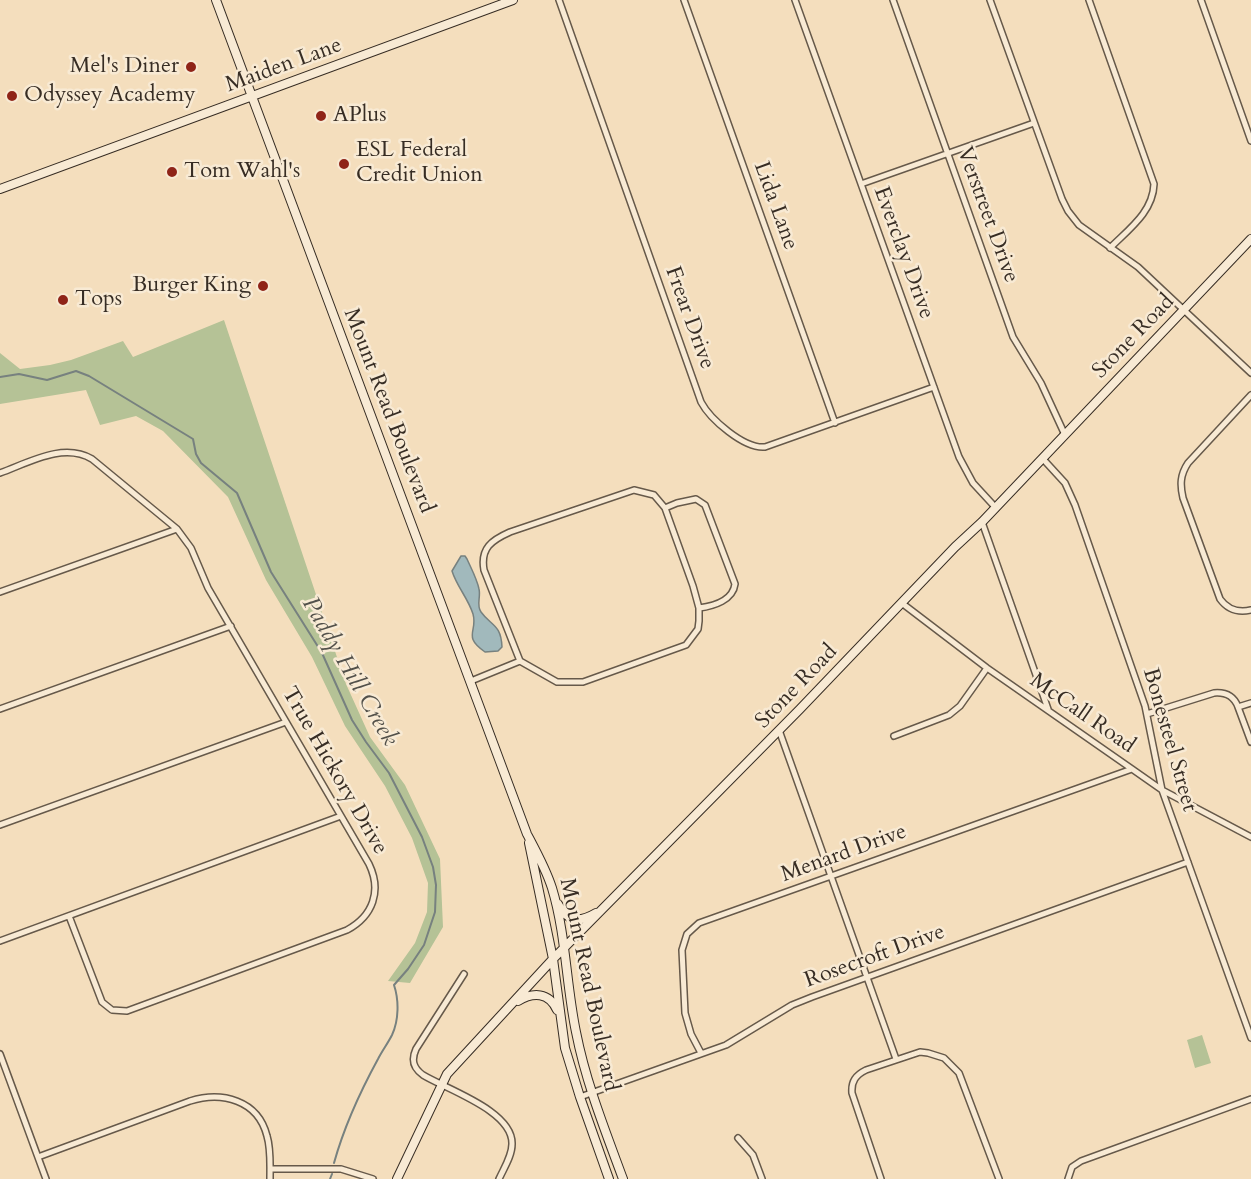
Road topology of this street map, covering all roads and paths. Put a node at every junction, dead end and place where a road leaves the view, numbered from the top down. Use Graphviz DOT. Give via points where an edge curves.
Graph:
graph roads {
  1 [pos="216,0"];
  2 [pos="513,0"];
  3 [pos="559,0"];
  4 [pos="684,0"];
  5 [pos="795,0"];
  6 [pos="893,0"];
  7 [pos="990,0"];
  8 [pos="1089,0"];
  9 [pos="1202,0"];
  10 [pos="251,97"];
  11 [pos="1034,123"];
  12 [pos="1251,141"];
  13 [pos="948,154"];
  14 [pos="861,184"];
  15 [pos="0,189"];
  16 [pos="1251,239"];
  17 [pos="1110,248"];
  18 [pos="1184,310"];
  19 [pos="1251,373"];
  20 [pos="934,387"];
  21 [pos="1251,395"];
  22 [pos="835,423"];
  23 [pos="1065,435"];
  24 [pos="1043,459"];
  25 [pos="0,473"];
  26 [pos="665,508"];
  27 [pos="996,508"];
  28 [pos="982,522"];
  29 [pos="177,529"];
  30 [pos="0,592"];
  31 [pos="903,604"];
  32 [pos="699,608"];
  33 [pos="1251,610"];
  34 [pos="231,626"];
  35 [pos="520,661"];
  36 [pos="987,668"];
  37 [pos="471,681"];
  38 [pos="1251,703"];
  39 [pos="1238,707"];
  40 [pos="0,710"];
  41 [pos="1048,711"];
  42 [pos="1147,714"];
  43 [pos="286,722"];
  44 [pos="779,730"];
  45 [pos="894,736"];
  46 [pos="1251,742"];
  47 [pos="1132,769"];
  48 [pos="1162,790"];
  49 [pos="341,816"];
  50 [pos="0,825"];
  51 [pos="527,834"];
  52 [pos="1251,837"];
  53 [pos="1188,862"];
  54 [pos="832,876"];
  55 [pos="554,896"];
  56 [pos="603,909"];
  57 [pos="69,916"];
  58 [pos="0,941"];
  59 [pos="565,948"];
  60 [pos="552,959"];
  61 [pos="464,974"];
  62 [pos="867,977"];
  63 [pos="511,1005"];
  64 [pos="561,1016"];
  65 [pos="1251,1038"];
  66 [pos="701,1053"];
  67 [pos="0,1056"];
  68 [pos="896,1059"];
  69 [pos="440,1085"];
  70 [pos="591,1093"];
  71 [pos="580,1097"];
  72 [pos="1251,1099"];
  73 [pos="738,1138"];
  74 [pos="38,1157"];
  75 [pos="270,1169"];
  76 [pos="46,1179"];
  77 [pos="270,1179"];
  78 [pos="373,1179"];
  79 [pos="398,1179"];
  80 [pos="499,1179"];
  81 [pos="609,1179"];
  82 [pos="623,1179"];
  83 [pos="762,1179"];
  84 [pos="881,1179"];
  85 [pos="999,1179"];
  86 [pos="1068,1179"];
  1 -- 10 [label="street, Mount Read Boulevard"];
  2 -- 10 [label="street, Maiden Lane"];
  3 -- 22 [label="street, Frear Drive" via="705,408 741,441 759,448"];
  4 -- 22 [label="street, Lida Lane"];
  5 -- 14 [label="street, Everclay Drive"];
  6 -- 13 [label="street, Verstreet Drive"];
  7 -- 11 [label="street"];
  8 -- 17 [label="street" via="1154,184 1146,212"];
  9 -- 12 [label="street"];
  10 -- 15 [label="street, Maiden Lane"];
  10 -- 37 [label="street, Mount Read Boulevard"];
  11 -- 13 [label="street"];
  11 -- 17 [label="street" via="1068,211 1079,225"];
  13 -- 14 [label="street"];
  13 -- 23 [label="street, Verstreet Drive" via="1013,337 1041,383"];
  14 -- 20 [label="street, Everclay Drive"];
  16 -- 18 [label="street, Stone Road"];
  17 -- 18 [label="street" via="1138,267"];
  18 -- 19 [label="street"];
  18 -- 23 [label="street, Stone Road"];
  20 -- 22 [label="street, Frear Drive"];
  20 -- 27 [label="street, Everclay Drive" via="964,470"];
  21 -- 33 [label="street" via="1188,463 1181,477 1184,498 1220,599 1239,612"];
  23 -- 24 [label="street, Stone Road"];
  24 -- 27 [label="street, Stone Road"];
  24 -- 42 [label="street, Bonesteel Street" via="1065,483 1075,505"];
  25 -- 29 [label="street, True Hickory Drive" via="52,455 78,453 92,459"];
  26 -- 32 [label="street"];
  26 -- 32 [label="street" via="696,499 705,505 735,584 731,595"];
  26 -- 35 [label="street" via="645,491 626,491 491,542 482,560 484,570"];
  27 -- 28 [label="street, Stone Road"];
  28 -- 31 [label="street, Stone Road"];
  28 -- 41 [label="street"];
  29 -- 30 [label="street"];
  29 -- 34 [label="street, True Hickory Drive"];
  31 -- 36 [label="street, McCall Road"];
  31 -- 44 [label="street, Stone Road"];
  32 -- 35 [label="street" via="698,629 686,645 583,682 557,682"];
  34 -- 40 [label="street"];
  34 -- 43 [label="street, True Hickory Drive"];
  35 -- 37 [label="street"];
  36 -- 41 [label="street, McCall Road"];
  36 -- 45 [label="street" via="949,715"];
  37 -- 51 [label="street, Mount Read Boulevard"];
  38 -- 39 [label="street"];
  39 -- 42 [label="street" via="1231,696 1220,692"];
  39 -- 46 [label="street"];
  41 -- 47 [label="street, McCall Road"];
  42 -- 48 [label="street, Bonesteel Street"];
  43 -- 49 [label="street, True Hickory Drive"];
  43 -- 50 [label="street"];
  44 -- 54 [label="street"];
  44 -- 56 [label="street, Stone Road"];
  47 -- 48 [label="street, McCall Road"];
  47 -- 54 [label="street, Menard Drive"];
  48 -- 52 [label="street, McCall Road"];
  48 -- 53 [label="street, Bonesteel Street"];
  49 -- 57 [label="street"];
  49 -- 57 [label="street, True Hickory Drive" via="375,878 373,904 361,921 336,934 128,1011 106,1007 102,1002"];
  51 -- 55 [label="street, Mount Read Boulevard"];
  51 -- 60 [label="street, Mount Read Boulevard"];
  53 -- 62 [label="street, Rosecroft Drive"];
  53 -- 65 [label="street, Bonesteel Street"];
  54 -- 62 [label="street"];
  54 -- 66 [label="street, Menard Drive" via="699,922 687,934 682,950 685,1013"];
  55 -- 56 [label="street" via="566,916 574,921"];
  55 -- 59 [label="street, Mount Read Boulevard"];
  56 -- 59 [label="street, Stone Road"];
  57 -- 58 [label="street"];
  59 -- 60 [label="street, Stone Road"];
  59 -- 70 [label="street, Mount Read Boulevard" via="575,1029"];
  60 -- 63 [label="street, Stone Road"];
  60 -- 64 [label="street, Mount Read Boulevard"];
  61 -- 69 [label="street" via="413,1057 417,1070"];
  62 -- 66 [label="street, Rosecroft Drive" via="792,1005 737,1039"];
  62 -- 68 [label="street"];
  63 -- 64 [label="street" via="527,996 543,995 552,1000"];
  63 -- 69 [label="street, Stone Road"];
  64 -- 71 [label="street, Mount Read Boulevard" via="565,1048"];
  66 -- 70 [label="street, Rosecroft Drive"];
  67 -- 74 [label="street"];
  68 -- 84 [label="street" via="860,1073 852,1087"];
  68 -- 85 [label="street" via="920,1052 945,1058 952,1064 965,1086"];
  69 -- 79 [label="street, Stone Road"];
  69 -- 80 [label="street" via="492,1111 507,1126 511,1150"];
  70 -- 71 [label="street, Rosecroft Drive"];
  70 -- 82 [label="street, Mount Read Boulevard"];
  71 -- 81 [label="street, Mount Read Boulevard"];
  72 -- 86 [label="street" via="1081,1161 1072,1167"];
  73 -- 83 [label="street" via="753,1155"];
  74 -- 75 [label="street" via="190,1101 219,1096 241,1103 260,1119 269,1142"];
  74 -- 76 [label="street"];
  75 -- 77 [label="street"];
  75 -- 78 [label="street" via="341,1169"];
}
